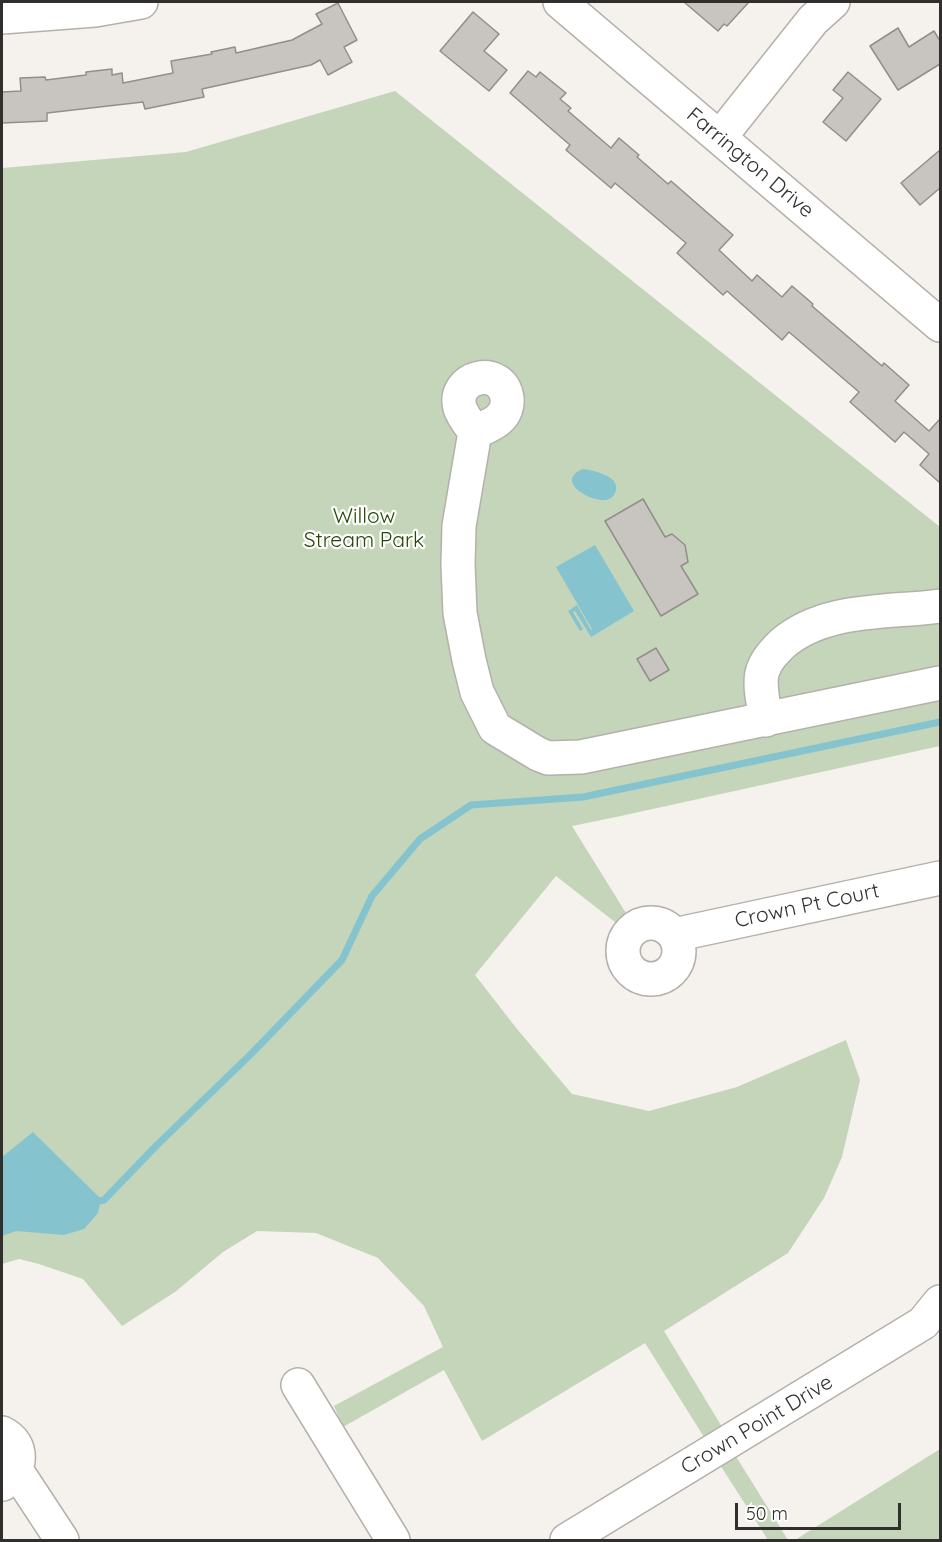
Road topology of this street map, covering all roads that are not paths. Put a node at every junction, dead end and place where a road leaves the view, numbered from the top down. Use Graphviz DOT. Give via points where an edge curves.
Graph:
graph roads {
  1 [pos="141,2"];
  2 [pos="560,2"];
  3 [pos="833,2"];
  4 [pos="2,17"];
  5 [pos="720,137"];
  6 [pos="938,317"];
  7 [pos="475,432"];
  8 [pos="940,606"];
  9 [pos="940,683"];
  10 [pos="766,720"];
  11 [pos="940,878"];
  12 [pos="674,935"];
  13 [pos="940,1302"];
  14 [pos="298,1385"];
  15 [pos="2,1433"];
  16 [pos="9,1477"];
  17 [pos="62,1540"];
  18 [pos="393,1540"];
  19 [pos="567,1540"];
  1 -- 4 [label="street" via="95,10"];
  2 -- 5 [label="street, Farrington Drive"];
  3 -- 5 [label="street" via="813,20"];
  5 -- 6 [label="street, Farrington Drive"];
  7 -- 10 [label="street" via="459,526 460,614 477,692 495,728 548,758 581,758"];
  8 -- 10 [label="street" via="858,613 817,624 791,637 771,654 762,672"];
  9 -- 10 [label="street"];
  11 -- 12 [label="street, Crown Pt Court"];
  13 -- 19 [label="street, Crown Point Drive" via="923,1323"];
  14 -- 18 [label="street"];
  15 -- 16 [label="street" via="18,1451 19,1461"];
  16 -- 17 [label="street"];
}
